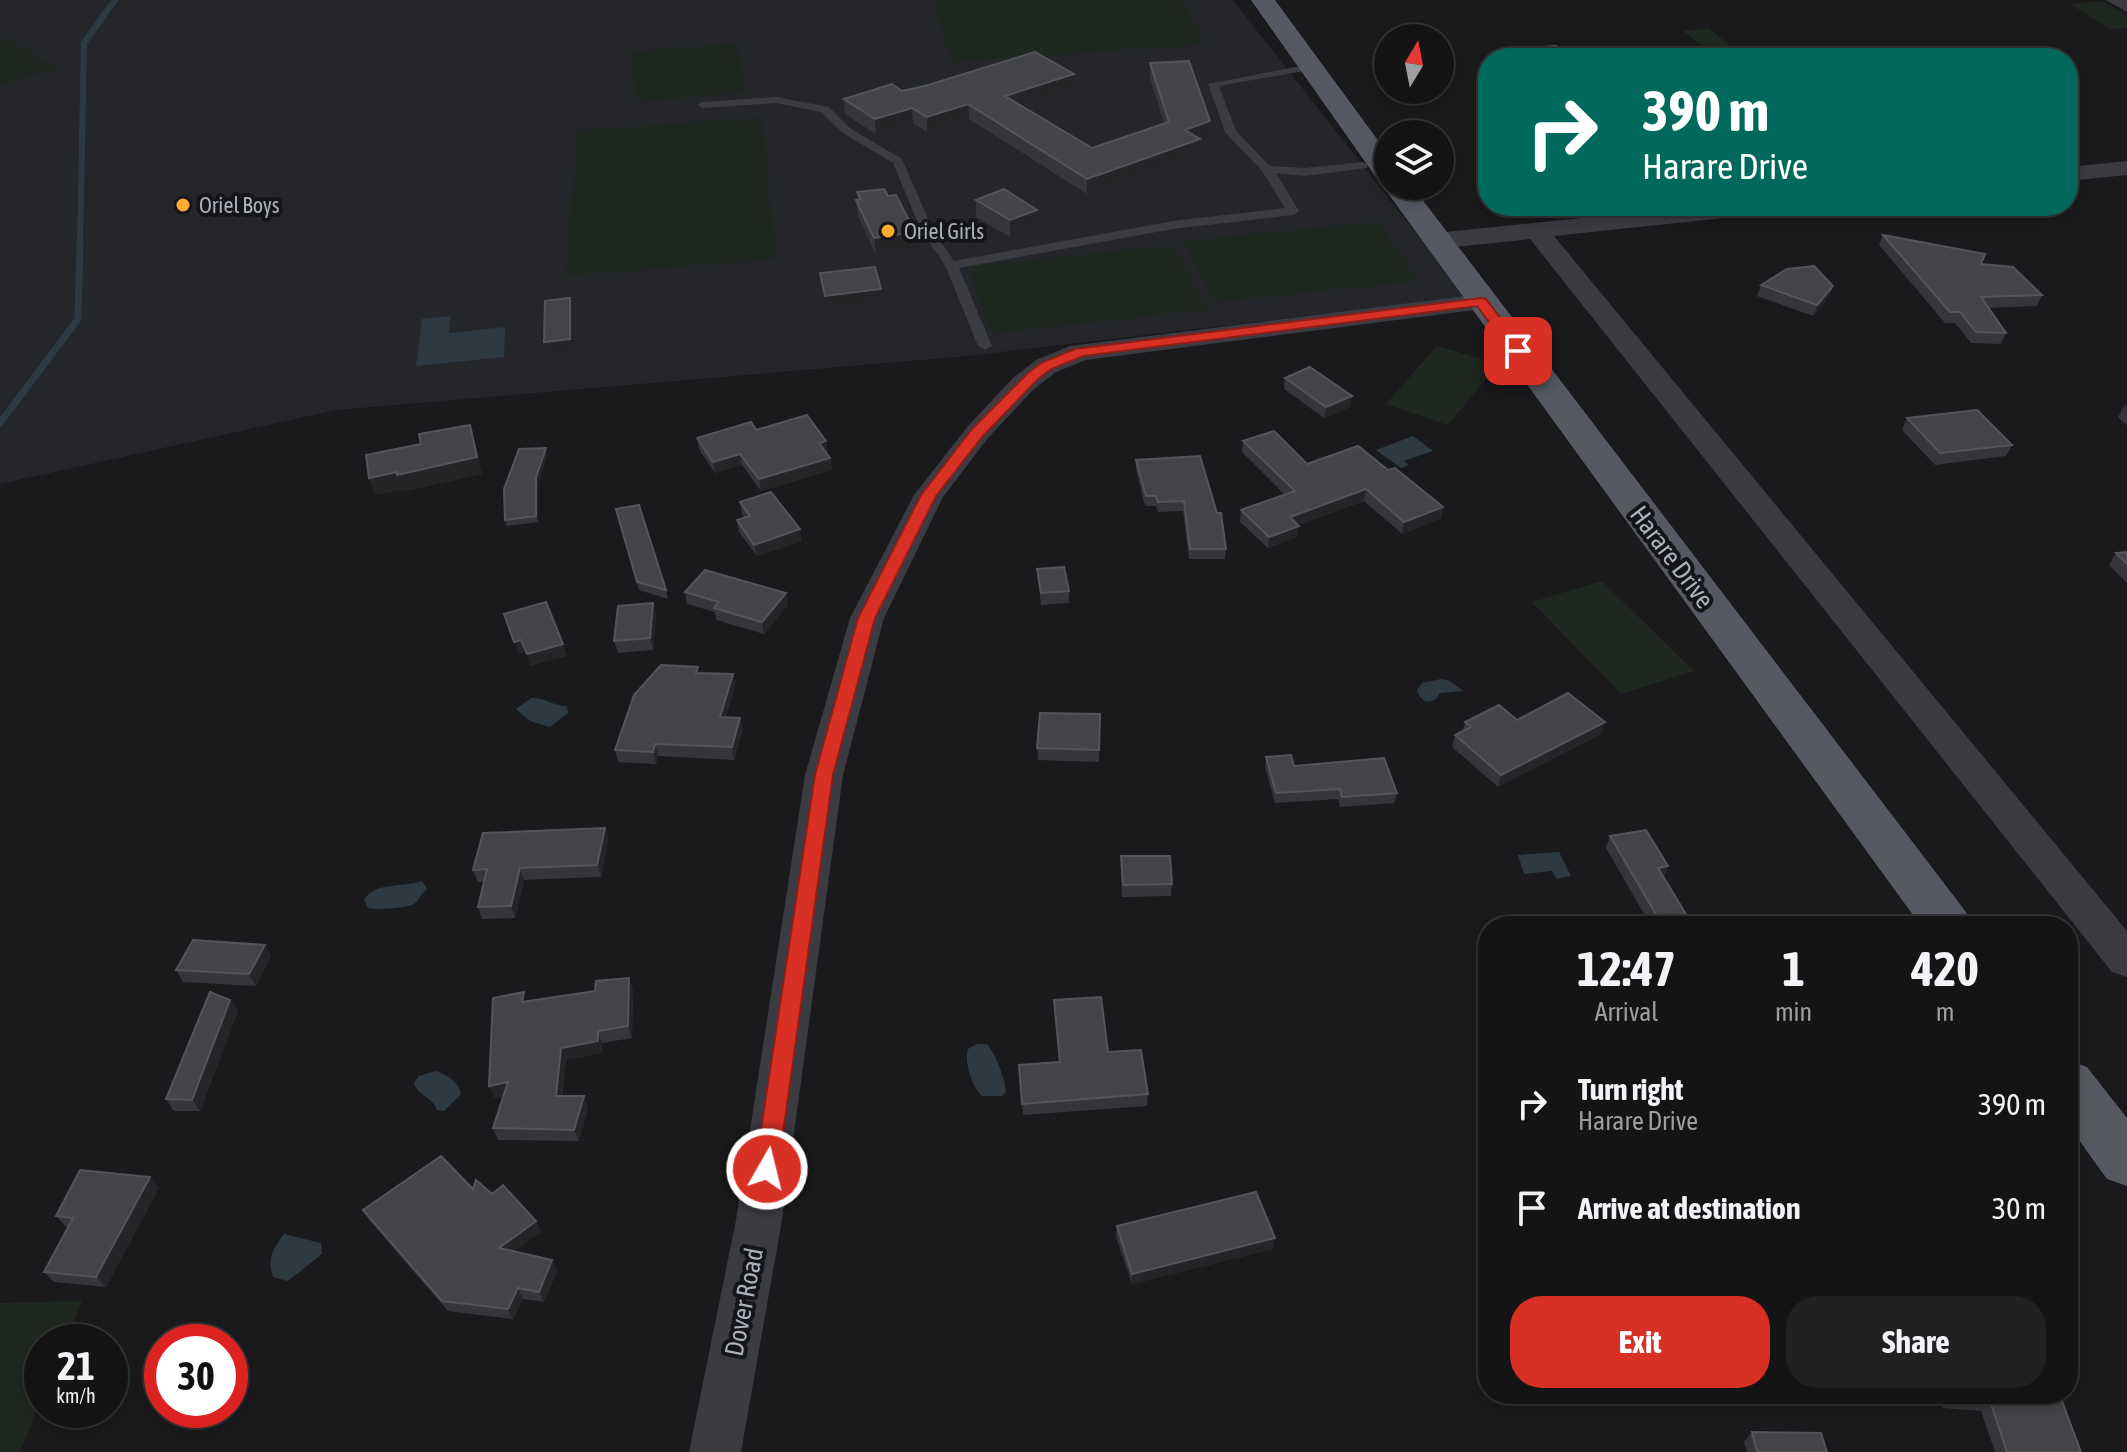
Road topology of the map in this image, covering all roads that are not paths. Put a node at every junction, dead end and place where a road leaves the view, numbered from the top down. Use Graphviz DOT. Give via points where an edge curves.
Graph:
graph roads {
  1 [pos="1263,0"];
  2 [pos="2116,0"];
  3 [pos="2127,6"];
  4 [pos="1311,67"];
  5 [pos="703,105"];
  6 [pos="1374,167"];
  7 [pos="2127,168"];
  8 [pos="1267,169"];
  9 [pos="1374,170"];
  10 [pos="2078,173"];
  11 [pos="1407,200"];
  12 [pos="1673,216"];
  13 [pos="1536,230"];
  14 [pos="1436,241"];
  15 [pos="951,265"];
  16 [pos="1481,302"];
  17 [pos="985,346"];
  18 [pos="1942,916"];
  19 [pos="2127,960"];
  20 [pos="2078,1096"];
  21 [pos="2127,1161"];
  22 [pos="715,1452"];
  1 -- 4 [label="main road"];
  2 -- 3 [label="street"];
  4 -- 6 [label="main road"];
  4 -- 8 [label="lane" via="1213,84 1231,132"];
  5 -- 15 [label="lane" via="776,100 825,109 847,131 898,161 927,230"];
  7 -- 10 [label="street"];
  8 -- 9 [label="lane"];
  8 -- 15 [label="lane" via="1293,211 1173,225"];
  11 -- 14 [label="main road, Harare Drive"];
  12 -- 13 [label="street"];
  13 -- 14 [label="street"];
  13 -- 19 [label="street"];
  14 -- 16 [label="main road, Harare Drive"];
  15 -- 17 [label="lane"];
  16 -- 18 [label="main road, Harare Drive"];
  16 -- 22 [label="street, Dover Road" via="1080,352 1046,366 1023,384 929,495 867,618 824,775 759,1220"];
  20 -- 21 [label="main road"];
}
